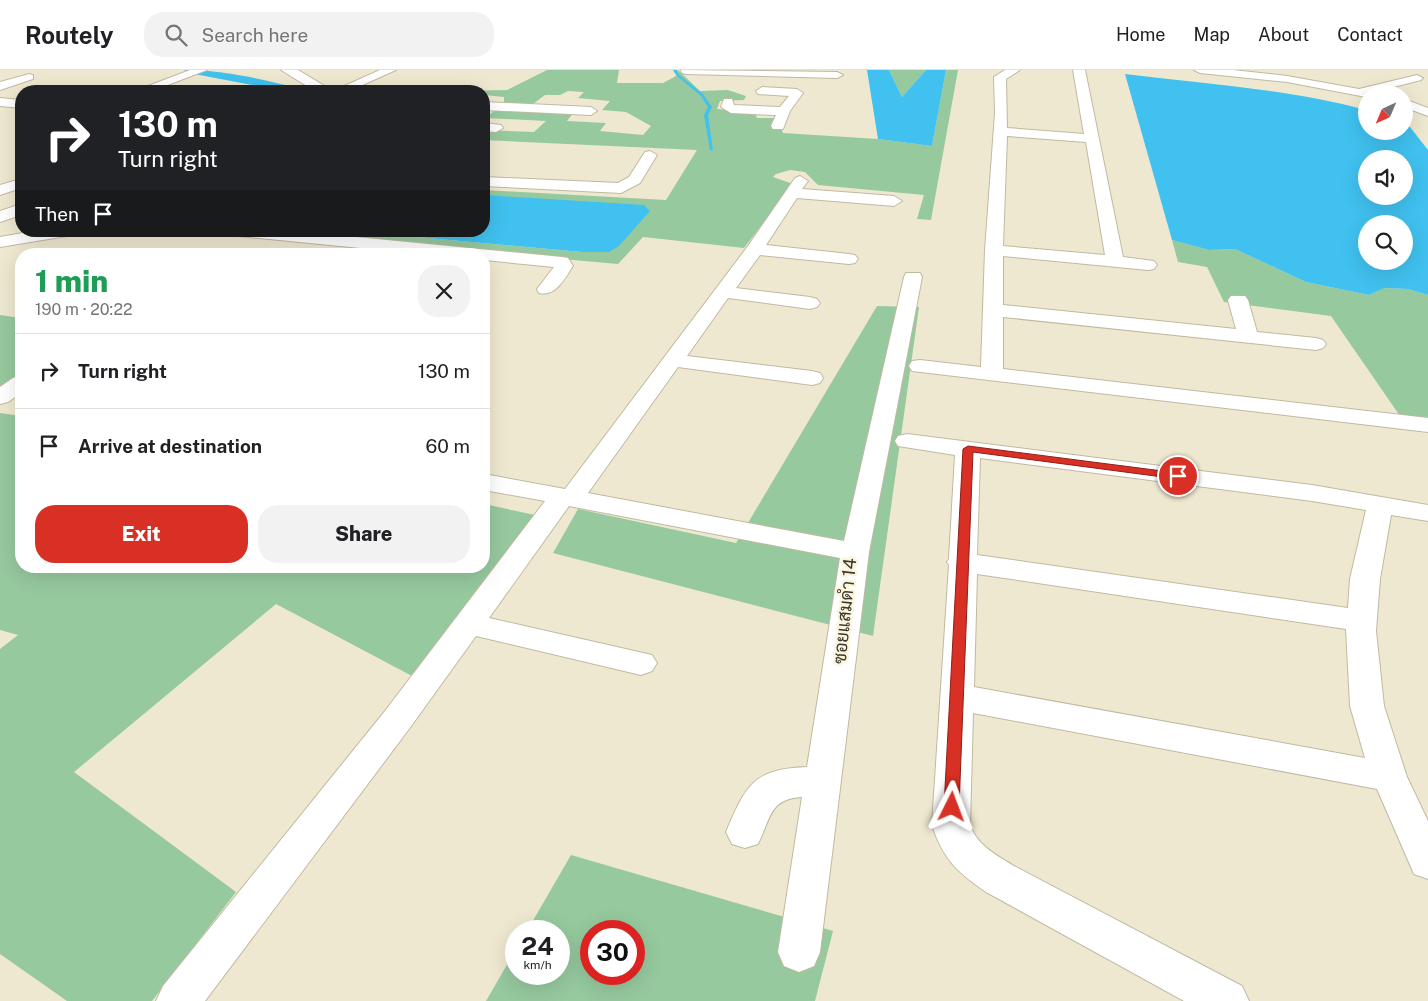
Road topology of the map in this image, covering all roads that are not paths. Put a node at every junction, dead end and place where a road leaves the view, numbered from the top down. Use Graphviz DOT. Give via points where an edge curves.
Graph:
graph roads {
  1 [pos="201,70"];
  2 [pos="287,70"];
  3 [pos="390,70"];
  4 [pos="1014,70"];
  5 [pos="1079,70"];
  6 [pos="1200,70"];
  7 [pos="686,72"];
  8 [pos="754,72"];
  9 [pos="837,76"];
  10 [pos="30,77"];
  11 [pos="1418,78"];
  12 [pos="399,81"];
  13 [pos="359,83"];
  14 [pos="158,85"];
  15 [pos="311,85"];
  16 [pos="354,85"];
  17 [pos="1393,85"];
  18 [pos="0,86"];
  19 [pos="1358,92"];
  20 [pos="0,102"];
  21 [pos="728,102"];
  22 [pos="15,103"];
  23 [pos="490,106"];
  24 [pos="1413,106"];
  25 [pos="591,110"];
  26 [pos="784,111"];
  27 [pos="1428,112"];
  28 [pos="778,126"];
  29 [pos="999,131"];
  30 [pos="1092,139"];
  31 [pos="650,156"];
  32 [pos="490,182"];
  33 [pos="15,185"];
  34 [pos="0,190"];
  35 [pos="894,201"];
  36 [pos="15,211"];
  37 [pos="0,217"];
  38 [pos="30,237"];
  39 [pos="287,237"];
  40 [pos="0,242"];
  41 [pos="378,248"];
  42 [pos="755,249"];
  43 [pos="994,250"];
  44 [pos="490,257"];
  45 [pos="849,259"];
  46 [pos="1115,262"];
  47 [pos="1148,265"];
  48 [pos="913,277"];
  49 [pos="546,289"];
  50 [pos="722,292"];
  51 [pos="1238,300"];
  52 [pos="810,303"];
  53 [pos="994,310"];
  54 [pos="1248,336"];
  55 [pos="1316,344"];
  56 [pos="671,360"];
  57 [pos="920,366"];
  58 [pos="992,374"];
  59 [pos="812,378"];
  60 [pos="15,387"];
  61 [pos="0,397"];
  62 [pos="15,401"];
  63 [pos="1428,425"];
  64 [pos="907,441"];
  65 [pos="968,449"];
  66 [pos="490,483"];
  67 [pos="567,497"];
  68 [pos="1380,505"];
  69 [pos="1428,513"];
  70 [pos="855,552"];
  71 [pos="961,562"];
  72 [pos="1362,621"];
  73 [pos="470,624"];
  74 [pos="641,663"];
  75 [pos="957,697"];
  76 [pos="1389,777"];
  77 [pos="823,781"];
  78 [pos="745,832"];
  79 [pos="1428,862"];
  80 [pos="799,952"];
  81 [pos="178,1001"];
  82 [pos="1227,1001"];
  1 -- 14 [label="street"];
  2 -- 15 [label="street" via="305,77"];
  3 -- 13 [label="street"];
  4 -- 29 [label="street" via="1000,77"];
  5 -- 30 [label="street"];
  6 -- 19 [label="street" via="1287,79"];
  7 -- 8 [label="street"];
  8 -- 9 [label="street"];
  8 -- 26 [label="street" via="752,91 801,92"];
  10 -- 18 [label="street"];
  11 -- 17 [label="street"];
  12 -- 13 [label="street"];
  13 -- 16 [label="street"];
  20 -- 22 [label="street"];
  21 -- 26 [label="street" via="727,107 731,109"];
  23 -- 25 [label="street"];
  24 -- 27 [label="street"];
  26 -- 28 [label="street"];
  29 -- 30 [label="street"];
  29 -- 43 [label="street"];
  30 -- 46 [label="street"];
  31 -- 32 [label="street" via="635,180 622,188"];
  33 -- 34 [label="street"];
  35 -- 42 [label="street" via="797,187"];
  36 -- 37 [label="street"];
  38 -- 40 [label="street"];
  39 -- 41 [label="street"];
  42 -- 45 [label="street"];
  42 -- 50 [label="street"];
  43 -- 46 [label="street"];
  43 -- 53 [label="street"];
  44 -- 49 [label="street" via="562,262 564,266"];
  46 -- 47 [label="street"];
  48 -- 70 [label="street"];
  50 -- 52 [label="street"];
  50 -- 56 [label="street"];
  51 -- 54 [label="street"];
  53 -- 54 [label="street"];
  53 -- 58 [label="street"];
  54 -- 55 [label="street"];
  56 -- 59 [label="street"];
  56 -- 67 [label="street"];
  57 -- 58 [label="street"];
  58 -- 63 [label="street"];
  60 -- 61 [label="street"];
  61 -- 62 [label="street"];
  64 -- 65 [label="street"];
  65 -- 68 [label="street"];
  65 -- 71 [label="street"];
  66 -- 67 [label="street, ซอยแสมดำ 14"];
  67 -- 70 [label="street, ซอยแสมดำ 14"];
  67 -- 73 [label="street"];
  68 -- 69 [label="street"];
  68 -- 72 [label="street" via="1365,579"];
  70 -- 77 [label="street, ซอยแสมดำ 14"];
  71 -- 72 [label="street"];
  71 -- 75 [label="street"];
  72 -- 76 [label="street" via="1367,706"];
  73 -- 74 [label="street"];
  73 -- 81 [label="street"];
  75 -- 76 [label="street"];
  75 -- 82 [label="street" via="951,825 956,844 975,863 1000,879"];
  76 -- 79 [label="street"];
  77 -- 78 [label="street" via="783,783 768,789 757,801"];
  77 -- 80 [label="street, ซอยแสมดำ 14"];
}
